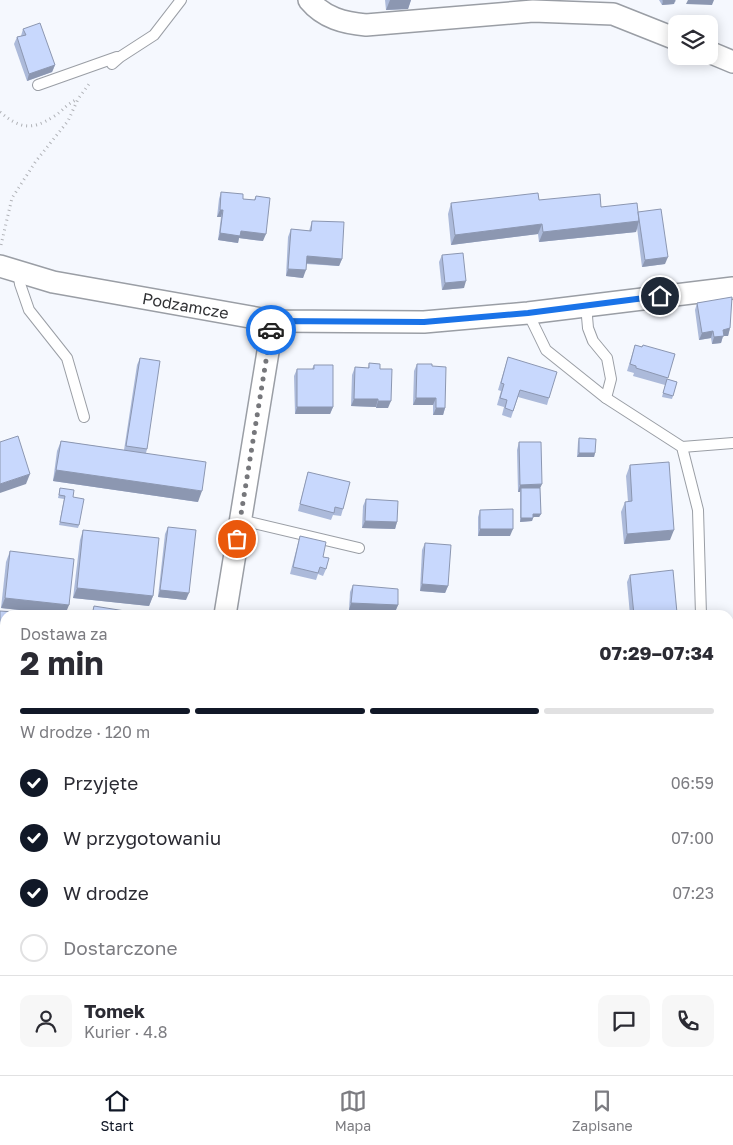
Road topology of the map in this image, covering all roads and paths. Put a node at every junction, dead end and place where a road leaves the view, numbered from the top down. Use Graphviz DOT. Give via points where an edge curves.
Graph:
graph roads {
  1 [pos="181,0"];
  2 [pos="310,0"];
  3 [pos="618,7"];
  4 [pos="668,35"];
  5 [pos="718,56"];
  6 [pos="116,60"];
  7 [pos="733,62"];
  8 [pos="38,85"];
  9 [pos="78,99"];
  10 [pos="0,112"];
  11 [pos="0,250"];
  12 [pos="9,269"];
  13 [pos="733,288"];
  14 [pos="586,306"];
  15 [pos="528,313"];
  16 [pos="273,321"];
  17 [pos="606,398"];
  18 [pos="84,417"];
  19 [pos="733,443"];
  20 [pos="682,447"];
  21 [pos="241,520"];
  22 [pos="359,548"];
  23 [pos="226,610"];
  24 [pos="702,610"];
  1 -- 6 [label="lane" via="154,35"];
  2 -- 3 [label="street" via="329,16 366,25"];
  3 -- 4 [label="street"];
  5 -- 7 [label="street"];
  6 -- 8 [label="lane"];
  6 -- 9 [label="path" via="91,82"];
  9 -- 10 [label="path" via="36,126 25,127"];
  9 -- 11 [label="path" via="68,121 12,198"];
  12 -- 16 [label="street, Podzamcze" via="54,282"];
  12 -- 18 [label="lane" via="20,284 29,310 67,358"];
  13 -- 14 [label="street, Podzamcze"];
  14 -- 15 [label="street, Podzamcze"];
  14 -- 17 [label="lane" via="588,328 607,358 611,379"];
  15 -- 16 [label="street, Podzamcze" via="424,322"];
  15 -- 17 [label="lane" via="546,350"];
  16 -- 21 [label="street"];
  17 -- 20 [label="lane"];
  19 -- 20 [label="lane"];
  20 -- 24 [label="lane" via="698,510"];
  21 -- 22 [label="lane"];
  21 -- 23 [label="street"];
}
